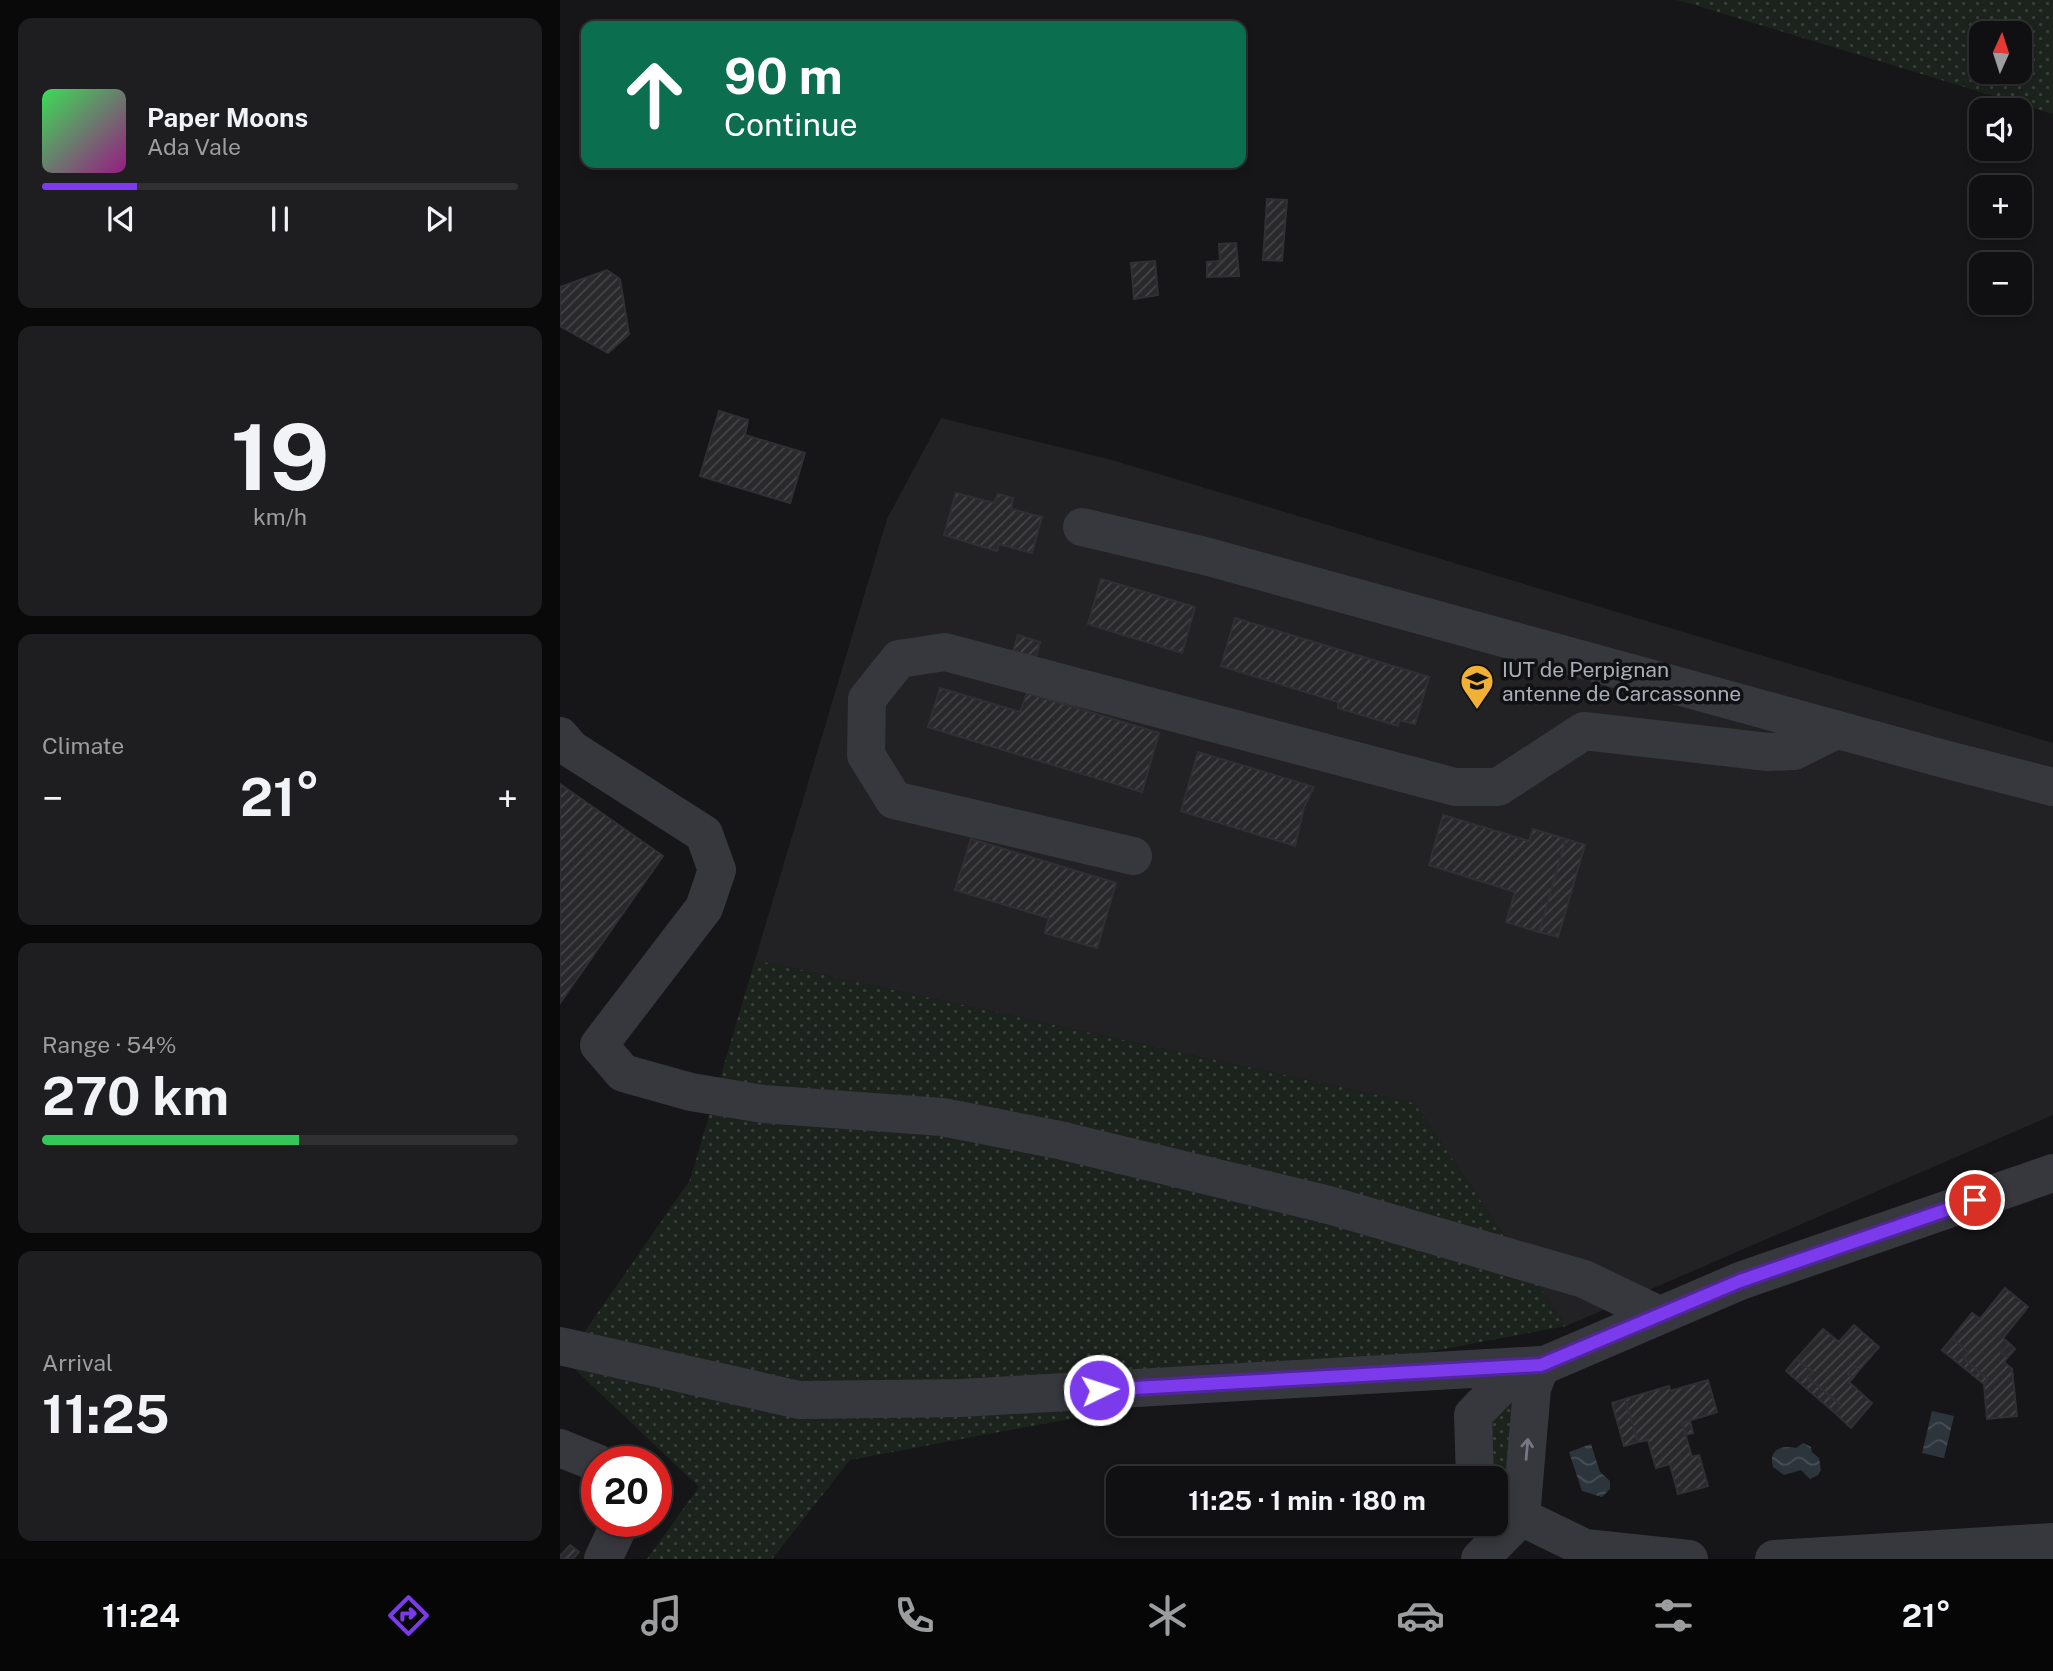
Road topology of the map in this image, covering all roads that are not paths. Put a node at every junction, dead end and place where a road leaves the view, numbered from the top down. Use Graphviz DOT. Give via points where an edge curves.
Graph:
graph roads {
  1 [pos="1082,527"];
  2 [pos="1836,730"];
  3 [pos="560,736"];
  4 [pos="2053,787"];
  5 [pos="1133,856"];
  6 [pos="2053,1173"];
  7 [pos="1659,1315"];
  8 [pos="560,1346"];
  9 [pos="1541,1365"];
  10 [pos="560,1448"];
  11 [pos="581,1457"];
  12 [pos="1475,1466"];
  13 [pos="1521,1517"];
  14 [pos="1477,1536"];
  15 [pos="613,1537"];
  16 [pos="2053,1542"];
  17 [pos="603,1559"];
  18 [pos="1478,1559"];
  19 [pos="1689,1559"];
  20 [pos="1774,1559"];
  1 -- 2 [label="street" via="1205,555"];
  2 -- 4 [label="street"];
  2 -- 5 [label="street" via="1794,751 1768,752 1584,732 1498,787 1455,787 945,652 899,659 867,699 866,755 894,800"];
  3 -- 7 [label="street" via="571,750 704,834 718,870 705,908 599,1045 623,1073 691,1092 763,1104 942,1117 1059,1140 1329,1205 1584,1279"];
  6 -- 7 [label="street" via="1740,1281"];
  7 -- 9 [label="street"];
  8 -- 9 [label="street" via="799,1400 961,1398"];
  9 -- 12 [label="street" via="1505,1382 1473,1415"];
  13 -- 9 [label="street, one-way" via="1532,1388"];
  10 -- 11 [label="street"];
  13 -- 18 [label="street"];
  13 -- 19 [label="street" via="1584,1548"];
  14 -- 18 [label="street"];
  15 -- 17 [label="street"];
  16 -- 20 [label="street"];
}
